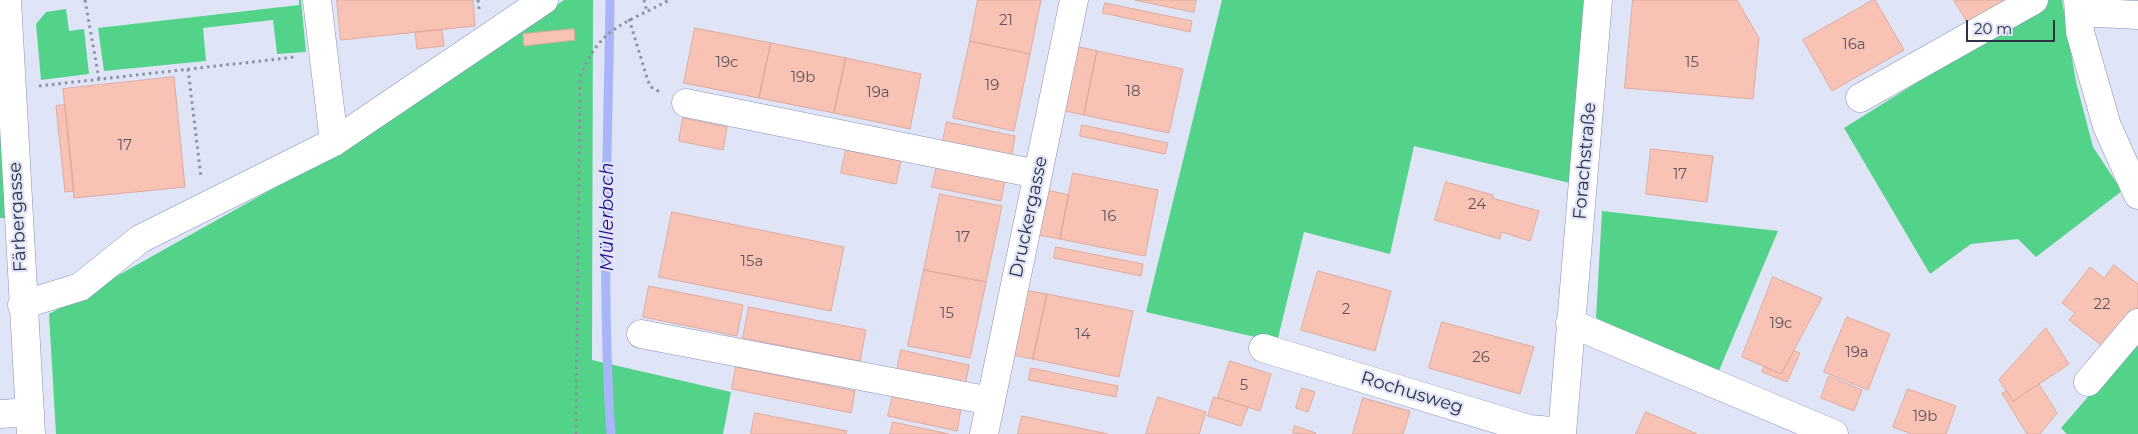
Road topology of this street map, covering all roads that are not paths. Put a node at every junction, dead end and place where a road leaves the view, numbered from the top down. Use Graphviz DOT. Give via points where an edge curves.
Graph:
graph roads {
  1 [pos="7,0"];
  2 [pos="317,0"];
  3 [pos="544,0"];
  4 [pos="1074,0"];
  5 [pos="1598,0"];
  6 [pos="2034,0"];
  7 [pos="2079,6"];
  8 [pos="2138,15"];
  9 [pos="1860,98"];
  10 [pos="686,103"];
  11 [pos="334,142"];
  12 [pos="1037,174"];
  13 [pos="2138,195"];
  14 [pos="22,305"];
  15 [pos="1570,323"];
  16 [pos="2138,323"];
  17 [pos="641,334"];
  18 [pos="1263,348"];
  19 [pos="2088,382"];
  20 [pos="991,401"];
  21 [pos="0,414"];
  22 [pos="30,423"];
  23 [pos="1562,433"];
  24 [pos="984,434"];
  25 [pos="1834,434"];
  1 -- 14 [label="street, Färbergasse"];
  2 -- 11 [label="street"];
  3 -- 11 [label="street"];
  4 -- 12 [label="street, Druckergasse"];
  5 -- 15 [label="street, Forachstraße"];
  6 -- 9 [label="street"];
  7 -- 8 [label="street"];
  7 -- 13 [label="street" via="2080,32 2107,126"];
  10 -- 12 [label="street"];
  11 -- 14 [label="street" via="140,239 80,287"];
  12 -- 20 [label="street, Druckergasse"];
  14 -- 22 [label="street, Färbergasse"];
  15 -- 23 [label="street, Forachstraße"];
  15 -- 25 [label="street"];
  16 -- 19 [label="street"];
  17 -- 20 [label="street"];
  18 -- 23 [label="street, Rochusweg" via="1529,429"];
  20 -- 24 [label="street, Druckergasse"];
  21 -- 22 [label="street"];
}
